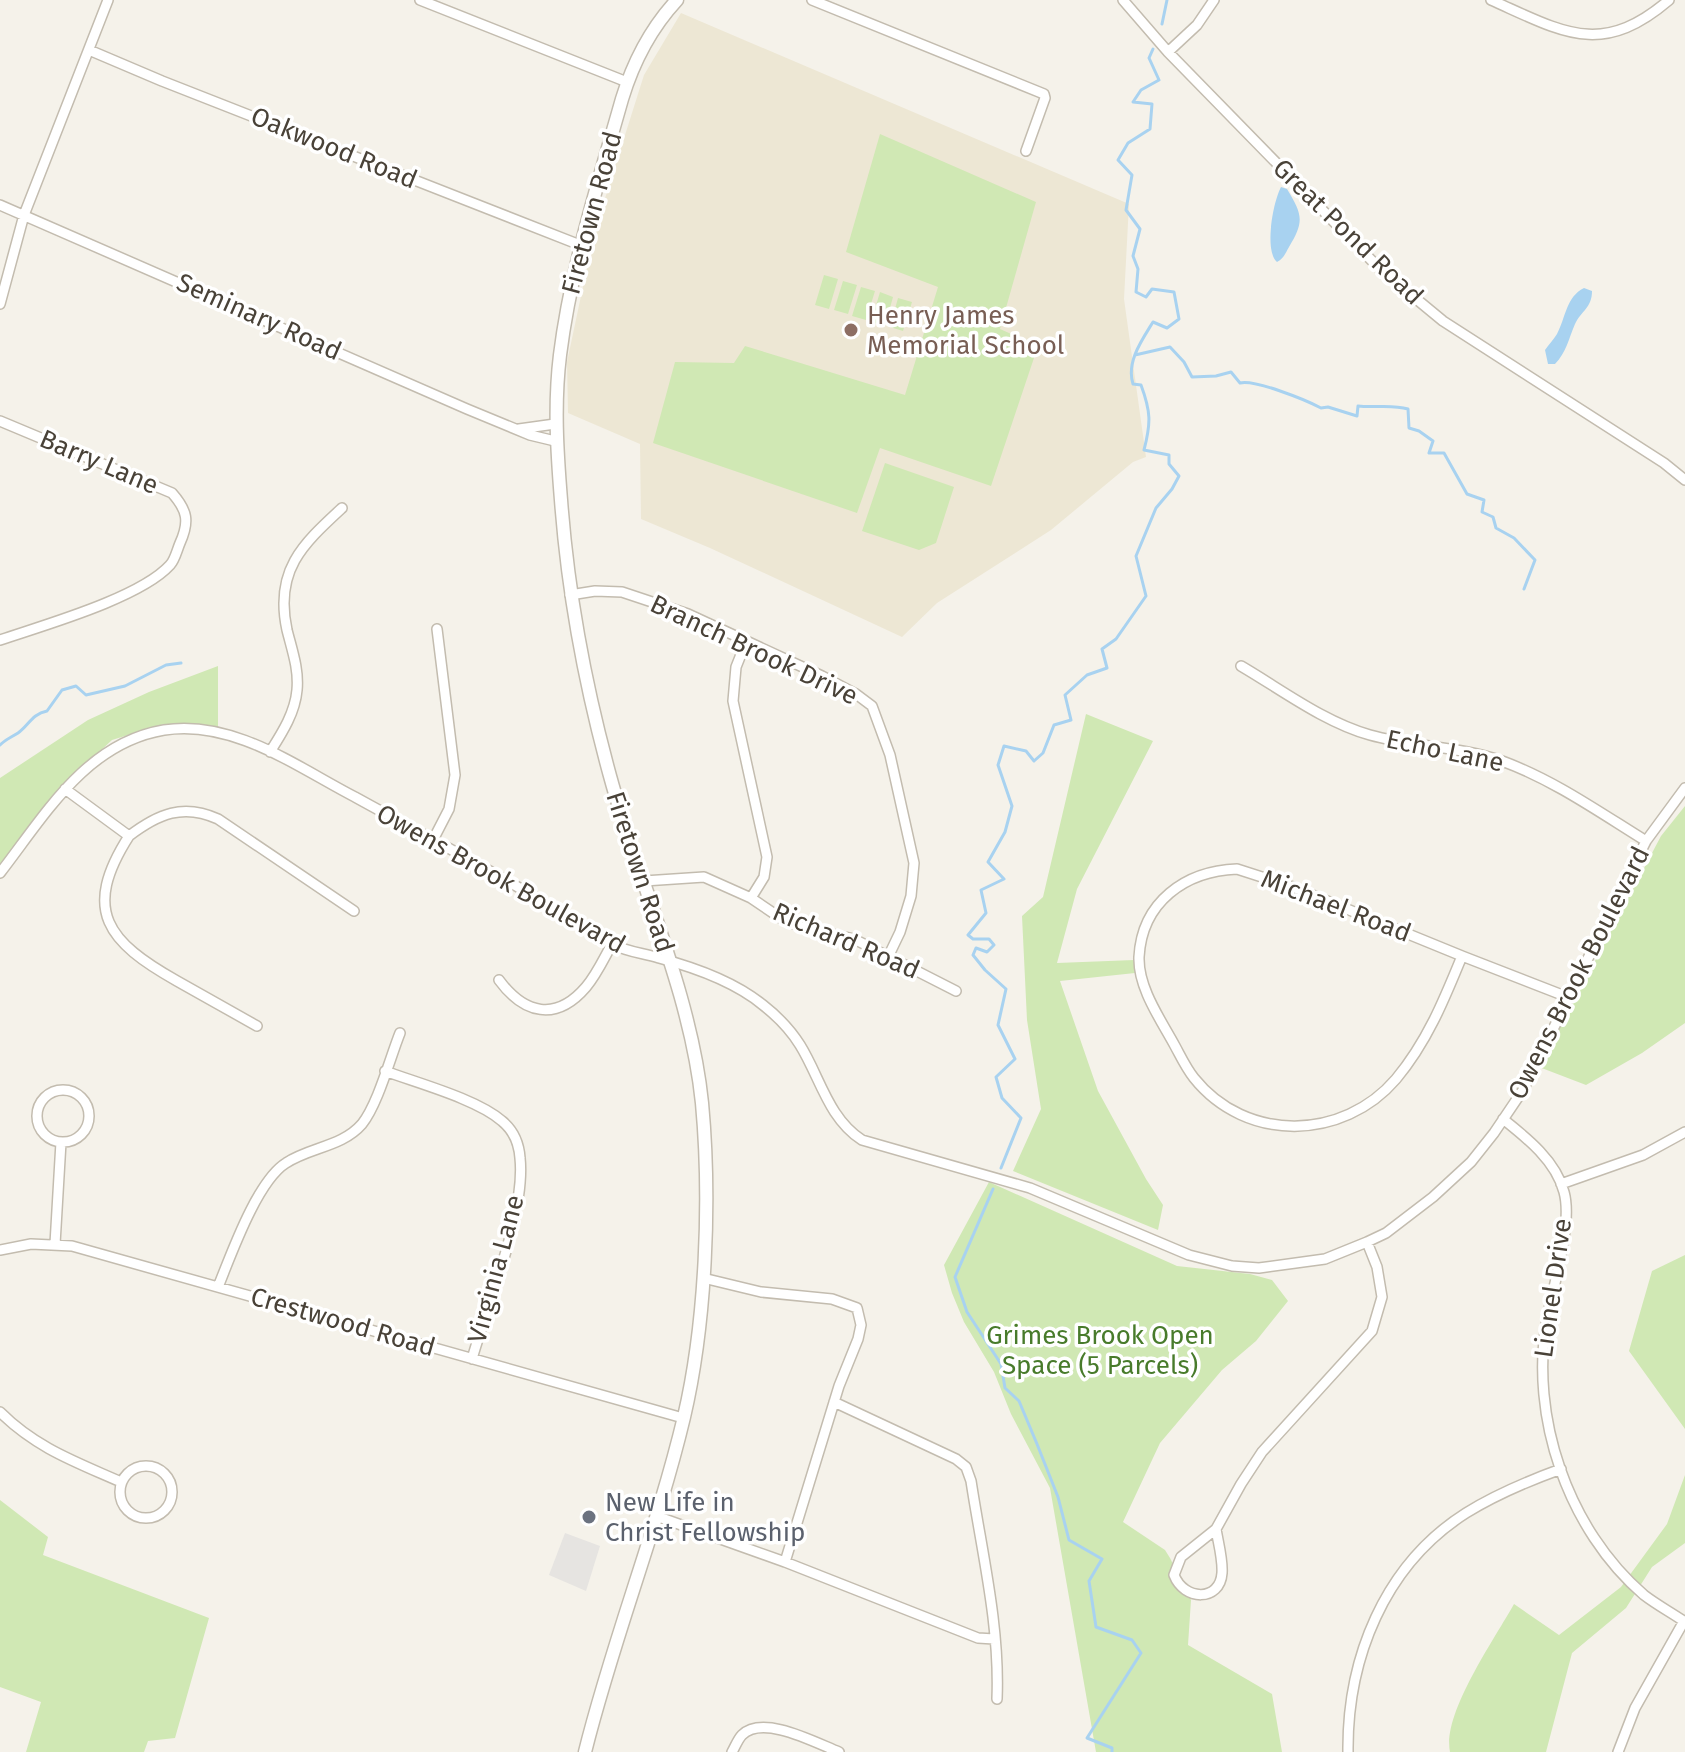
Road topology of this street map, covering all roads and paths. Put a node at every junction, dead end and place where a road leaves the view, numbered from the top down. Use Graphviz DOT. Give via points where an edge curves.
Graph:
graph roads {
  1 [pos="108,0"];
  2 [pos="420,0"];
  3 [pos="677,0"];
  4 [pos="812,0"];
  5 [pos="1123,0"];
  6 [pos="1214,0"];
  7 [pos="1491,0"];
  8 [pos="1669,0"];
  9 [pos="89,50"];
  10 [pos="1168,52"];
  11 [pos="627,82"];
  12 [pos="1026,151"];
  13 [pos="0,205"];
  14 [pos="24,215"];
  15 [pos="580,245"];
  16 [pos="0,304"];
  17 [pos="0,421"];
  18 [pos="555,424"];
  19 [pos="519,429"];
  20 [pos="555,441"];
  21 [pos="1685,480"];
  22 [pos="342,508"];
  23 [pos="570,595"];
  24 [pos="437,629"];
  25 [pos="0,640"];
  26 [pos="746,642"];
  27 [pos="1241,666"];
  28 [pos="270,752"];
  29 [pos="1685,788"];
  30 [pos="65,789"];
  31 [pos="129,836"];
  32 [pos="433,840"];
  33 [pos="1646,841"];
  34 [pos="0,873"];
  35 [pos="644,881"];
  36 [pos="751,898"];
  37 [pos="354,911"];
  38 [pos="612,944"];
  39 [pos="889,955"];
  40 [pos="1462,956"];
  41 [pos="668,961"];
  42 [pos="499,980"];
  43 [pos="956,991"];
  44 [pos="1570,998"];
  45 [pos="257,1026"];
  46 [pos="400,1033"];
  47 [pos="385,1071"];
  48 [pos="1503,1119"];
  49 [pos="1685,1132"];
  50 [pos="61,1142"];
  51 [pos="1561,1184"];
  52 [pos="1367,1242"];
  53 [pos="55,1244"];
  54 [pos="0,1250"];
  55 [pos="703,1278"];
  56 [pos="218,1287"];
  57 [pos="472,1359"];
  58 [pos="834,1402"];
  59 [pos="0,1412"];
  60 [pos="683,1418"];
  61 [pos="1561,1469"];
  62 [pos="121,1482"];
  63 [pos="656,1516"];
  64 [pos="1216,1529"];
  65 [pos="785,1562"];
  66 [pos="1684,1622"];
  67 [pos="994,1639"];
  68 [pos="997,1699"];
  69 [pos="585,1752"];
  70 [pos="732,1752"];
  71 [pos="839,1752"];
  72 [pos="1348,1752"];
  73 [pos="1618,1752"];
  1 -- 9 [label="street"];
  2 -- 11 [label="street"];
  3 -- 11 [label="street, Firetown Road" via="659,21"];
  4 -- 12 [label="street" via="1044,94"];
  5 -- 10 [label="street, Great Pond Road"];
  6 -- 10 [label="street"];
  7 -- 8 [label="street" via="1565,32 1596,35 1633,26"];
  9 -- 14 [label="street"];
  9 -- 15 [label="street, Oakwood Road"];
  10 -- 21 [label="street, Great Pond Road" via="1399,286 1443,321"];
  11 -- 15 [label="street, Firetown Road"];
  13 -- 14 [label="street, Seminary Road"];
  14 -- 16 [label="street"];
  14 -- 19 [label="street, Seminary Road"];
  15 -- 18 [label="street, Firetown Road" via="560,356"];
  17 -- 25 [label="street, Barry Lane" via="172,493 185,507 186,531 171,564 136,589"];
  18 -- 19 [label="street"];
  18 -- 20 [label="street, Firetown Road"];
  19 -- 20 [label="street, Seminary Road"];
  20 -- 23 [label="street, Firetown Road"];
  22 -- 28 [label="street" via="305,543 291,570 285,614 297,664 297,690 288,722"];
  23 -- 26 [label="street, Branch Brook Drive" via="622,592 688,614"];
  23 -- 35 [label="street, Firetown Road" via="611,780"];
  24 -- 32 [label="street" via="455,775 449,809"];
  26 -- 36 [label="street" via="736,667 733,701 767,857 764,877"];
  26 -- 39 [label="street, Branch Brook Drive" via="856,694 872,706 881,724 914,863 911,896"];
  27 -- 33 [label="street, Echo Lane" via="1351,729 1516,767 1555,784"];
  28 -- 30 [label="street, Owens Brook Boulevard" via="217,732 165,730 113,748"];
  28 -- 32 [label="street, Owens Brook Boulevard"];
  29 -- 33 [label="street, Owens Brook Boulevard"];
  30 -- 31 [label="street"];
  30 -- 34 [label="street, Owens Brook Boulevard"];
  31 -- 37 [label="street" via="162,814 206,814"];
  31 -- 45 [label="street" via="112,863 104,899 121,943"];
  32 -- 38 [label="street, Owens Brook Boulevard"];
  33 -- 44 [label="street, Owens Brook Boulevard"];
  35 -- 36 [label="street, Richard Road" via="704,877"];
  35 -- 41 [label="street, Firetown Road"];
  36 -- 39 [label="street, Richard Road" via="791,923 854,939"];
  38 -- 41 [label="street, Owens Brook Boulevard"];
  38 -- 42 [label="street" via="588,984 553,1009 539,1010 515,1000"];
  39 -- 43 [label="street, Richard Road"];
  40 -- 40 [label="street, Michael Road" via="1237,869 1215,870 1167,893 1148,920 1139,960 1158,1015 1186,1066 1207,1091 1247,1118 1302,1127 1331,1122 1365,1107 1395,1080 1430,1032"];
  40 -- 44 [label="street, Michael Road"];
  41 -- 52 [label="street, Owens Brook Boulevard" via="740,990 787,1026 829,1103 862,1140 1030,1188 1189,1255 1232,1266 1259,1268 1325,1259"];
  41 -- 55 [label="street, Firetown Road" via="689,1032 702,1104"];
  44 -- 48 [label="street, Owens Brook Boulevard"];
  46 -- 47 [label="street"];
  47 -- 56 [label="street" via="359,1127 344,1139 285,1163 270,1179 237,1238"];
  47 -- 57 [label="street, Virginia Lane" via="490,1112 508,1127 518,1146 520,1171 508,1240"];
  48 -- 51 [label="street, Lionel Drive" via="1549,1162"];
  48 -- 52 [label="street, Owens Brook Boulevard" via="1471,1162 1433,1197"];
  49 -- 51 [label="street" via="1643,1155"];
  50 -- 50 [label="street" via="40,1128 38,1112 46,1097 61,1090 84,1100 89,1116 84,1132"];
  50 -- 53 [label="street"];
  51 -- 61 [label="street, Lionel Drive" via="1566,1218 1541,1367 1544,1414"];
  52 -- 64 [label="street" via="1382,1297 1372,1331 1262,1452"];
  53 -- 54 [label="street, Crestwood Road"];
  53 -- 56 [label="street, Crestwood Road"];
  55 -- 58 [label="street" via="761,1292 832,1299 857,1308 858,1339"];
  55 -- 60 [label="street, Firetown Road"];
  56 -- 57 [label="street, Crestwood Road"];
  57 -- 60 [label="street, Crestwood Road"];
  58 -- 65 [label="street"];
  58 -- 67 [label="street" via="966,1467"];
  59 -- 62 [label="street" via="46,1449"];
  60 -- 63 [label="street, Firetown Road"];
  61 -- 66 [label="street, Lionel Drive" via="1613,1561 1645,1595"];
  61 -- 72 [label="street" via="1466,1513 1424,1547 1395,1585 1355,1670"];
  62 -- 62 [label="street" via="125,1508 141,1518 158,1515 171,1502 171,1484 160,1469 133,1468"];
  63 -- 65 [label="street"];
  63 -- 69 [label="street, Firetown Road"];
  64 -- 64 [label="street" via="1176,1565 1174,1575 1184,1591 1205,1594 1219,1583"];
  65 -- 67 [label="street" via="978,1638"];
  66 -- 73 [label="street" via="1635,1708"];
  67 -- 68 [label="street"];
  70 -- 71 [label="street" via="742,1734 776,1727"];
}
